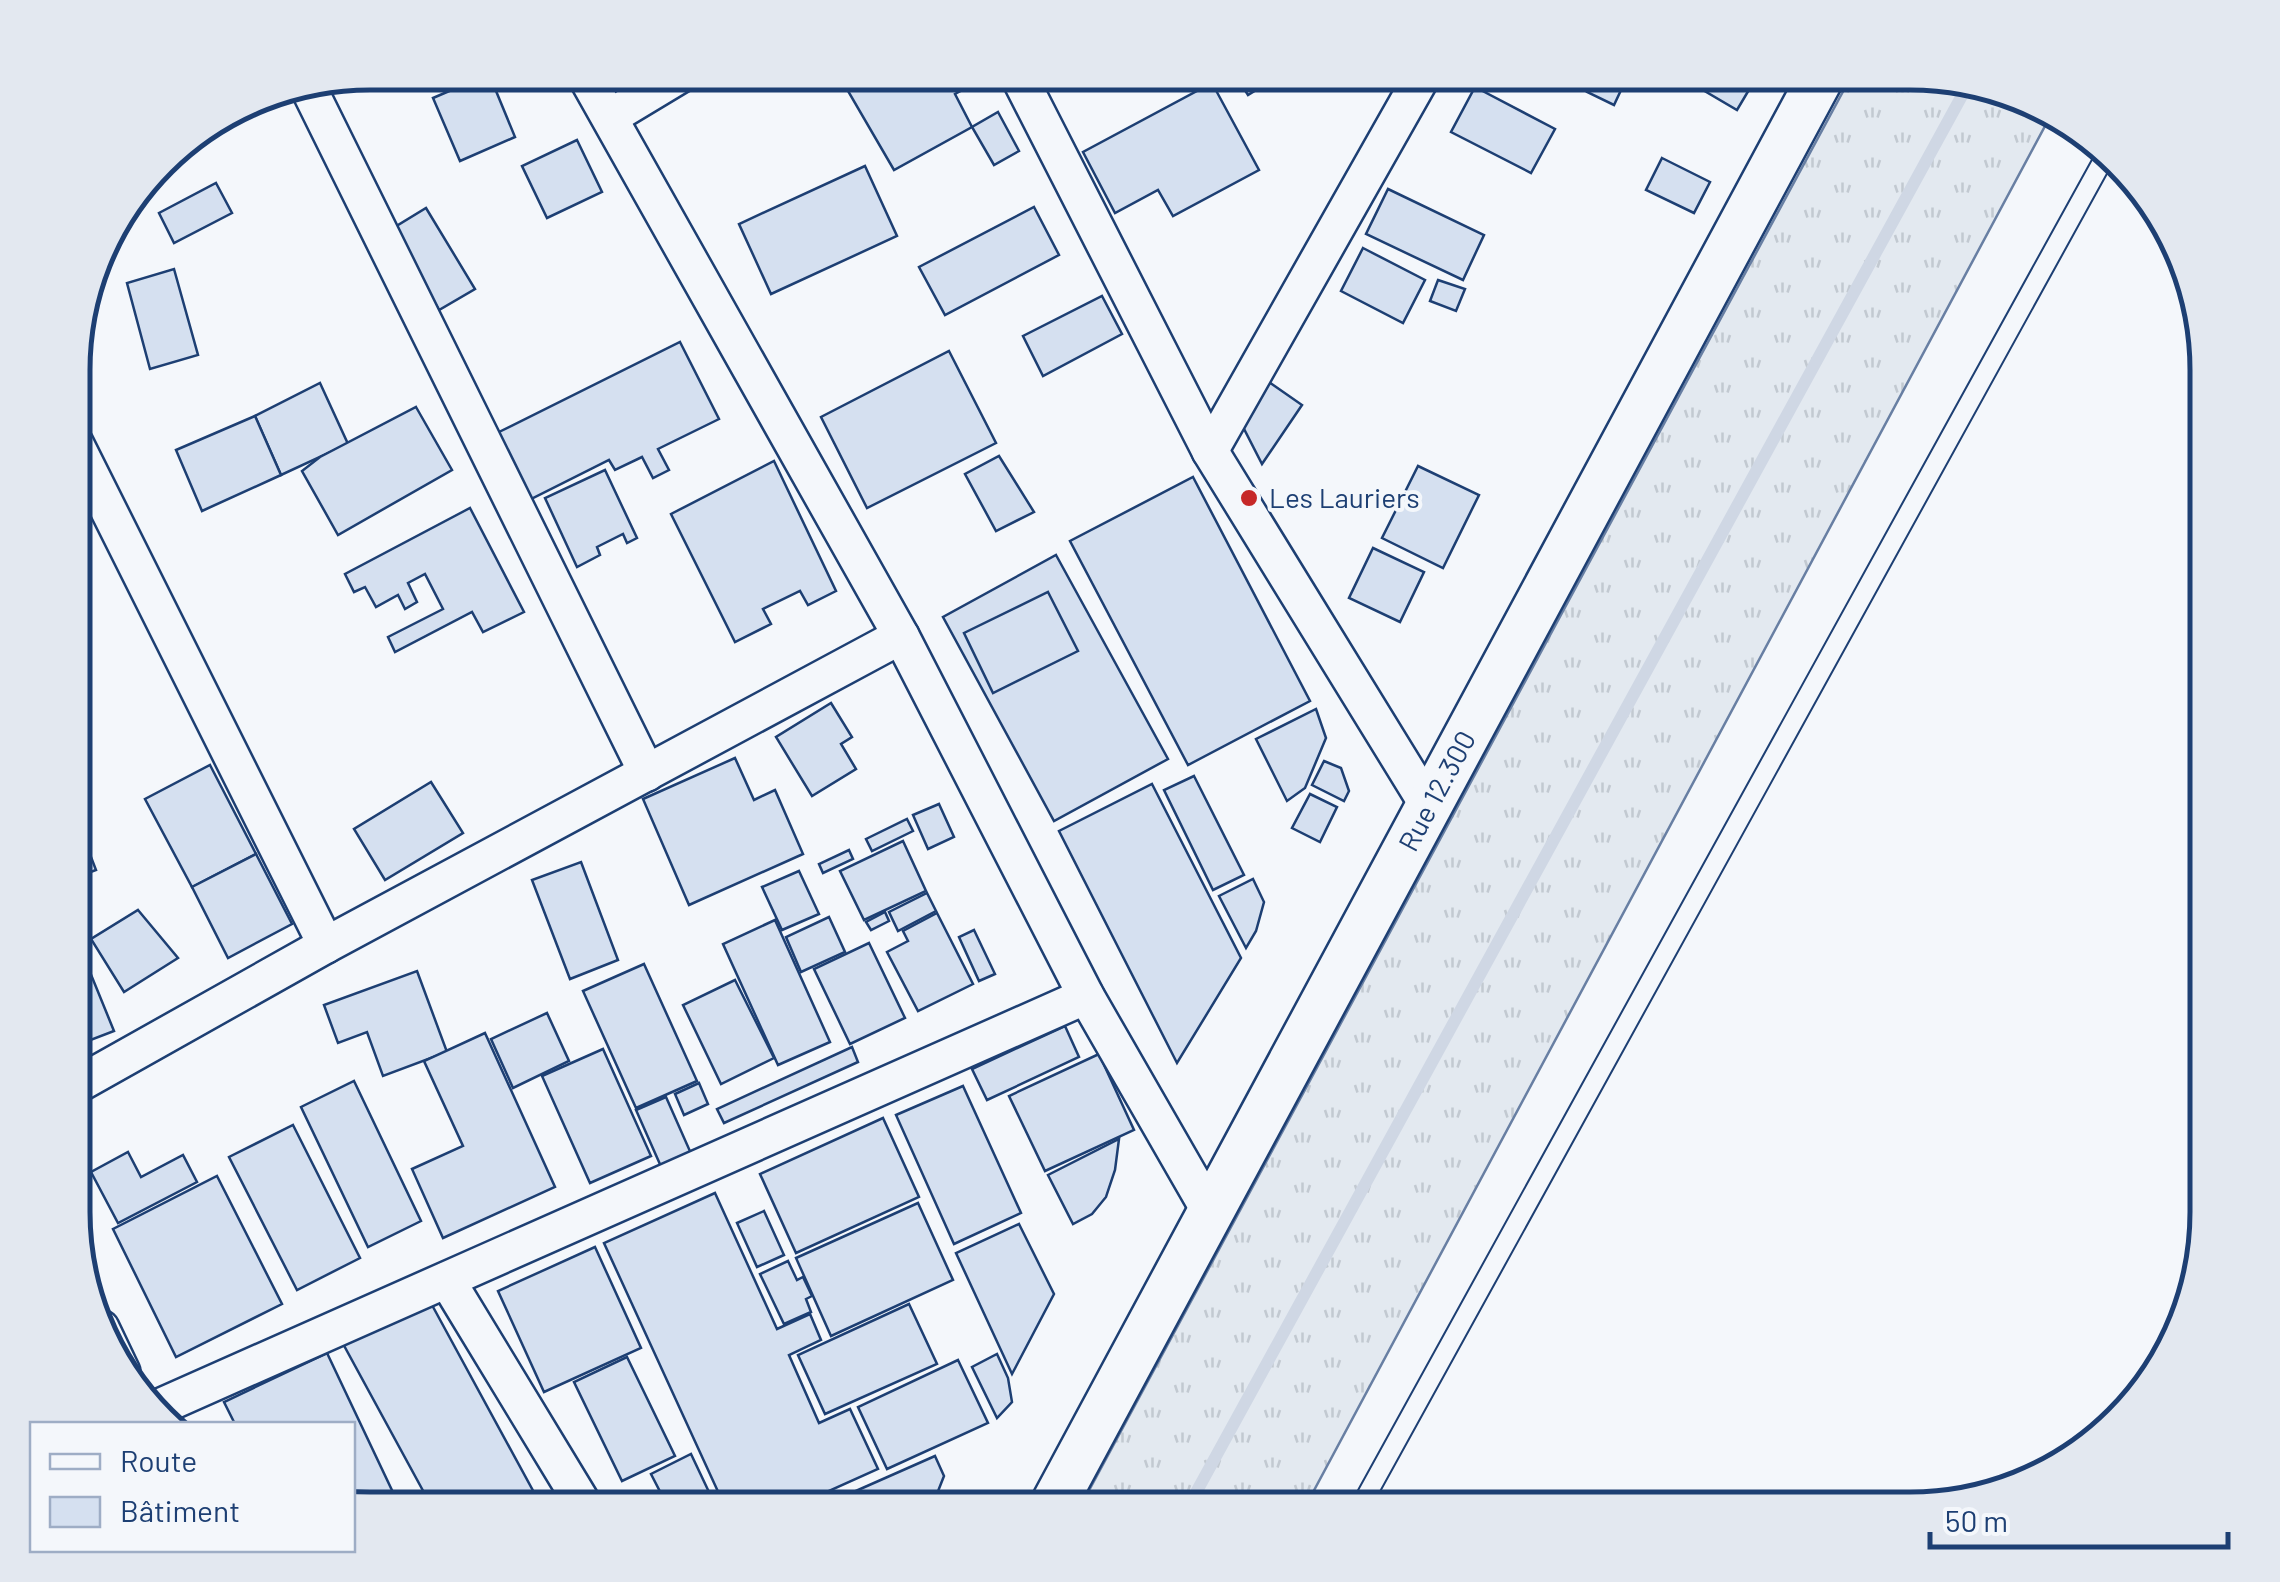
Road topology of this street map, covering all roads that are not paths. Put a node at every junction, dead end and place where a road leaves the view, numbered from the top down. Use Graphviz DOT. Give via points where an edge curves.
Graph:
graph roads {
  1 [pos="594,90"];
  2 [pos="653,90"];
  3 [pos="1026,90"];
  4 [pos="1414,91"];
  5 [pos="1814,91"];
  6 [pos="313,97"];
  7 [pos="610,117"];
  8 [pos="2101,166"];
  9 [pos="1210,451"];
  10 [pos="90,473"];
  11 [pos="901,636"];
  12 [pos="647,773"];
  13 [pos="1429,808"];
  14 [pos="326,945"];
  15 [pos="1086,996"];
  16 [pos="91,1077"];
  17 [pos="1209,1210"];
  18 [pos="447,1280"];
  19 [pos="167,1405"];
  20 [pos="575,1491"];
  21 [pos="1060,1491"];
  22 [pos="1369,1492"];
  1 -- 7 [label="street"];
  2 -- 7 [label="street"];
  3 -- 9 [label="street"];
  4 -- 9 [label="street"];
  5 -- 13 [label="street, Rue 12.300"];
  6 -- 12 [label="street"];
  7 -- 11 [label="street"];
  8 -- 22 [label="lane"];
  9 -- 13 [label="street"];
  10 -- 14 [label="street"];
  11 -- 12 [label="street"];
  11 -- 15 [label="street"];
  12 -- 14 [label="street"];
  13 -- 17 [label="street, Rue 12.300"];
  14 -- 16 [label="street"];
  15 -- 17 [label="street"];
  15 -- 18 [label="street"];
  17 -- 21 [label="street, Rue 12.300"];
  18 -- 19 [label="street"];
  18 -- 20 [label="street"];
}
